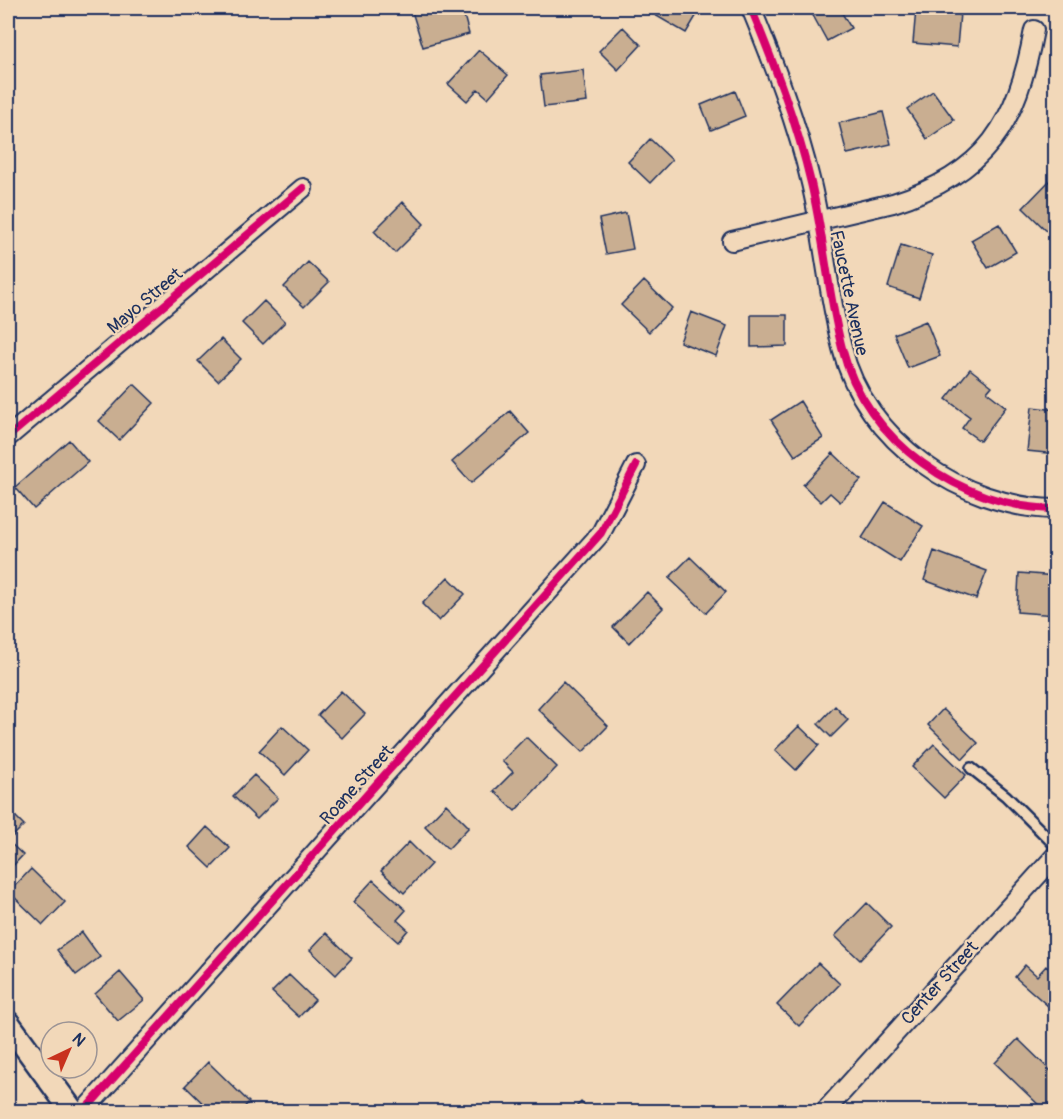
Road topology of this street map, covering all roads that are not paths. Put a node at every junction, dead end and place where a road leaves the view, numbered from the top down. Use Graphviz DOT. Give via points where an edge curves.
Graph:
graph roads {
  1 [pos="751,8"];
  2 [pos="1034,30"];
  3 [pos="303,188"];
  4 [pos="818,219"];
  5 [pos="732,241"];
  6 [pos="8,437"];
  7 [pos="636,465"];
  8 [pos="1056,509"];
  9 [pos="971,768"];
  10 [pos="1056,846"];
  11 [pos="1056,855"];
  12 [pos="8,1023"];
  13 [pos="73,1112"];
  14 [pos="83,1112"];
  15 [pos="824,1112"];
  1 -- 4 [label="street, Faucette Avenue" via="802,150"];
  2 -- 4 [label="street" via="1028,63 1011,111 983,152 959,174 917,195"];
  3 -- 6 [label="street, Mayo Street"];
  4 -- 5 [label="street"];
  4 -- 8 [label="street, Faucette Avenue" via="842,350 862,396 889,432 926,466 964,488 1022,506"];
  7 -- 14 [label="street, Roane Street" via="601,533"];
  9 -- 10 [label="lane" via="1006,796"];
  11 -- 15 [label="street, Center Street"];
  12 -- 13 [label="street"];
}
